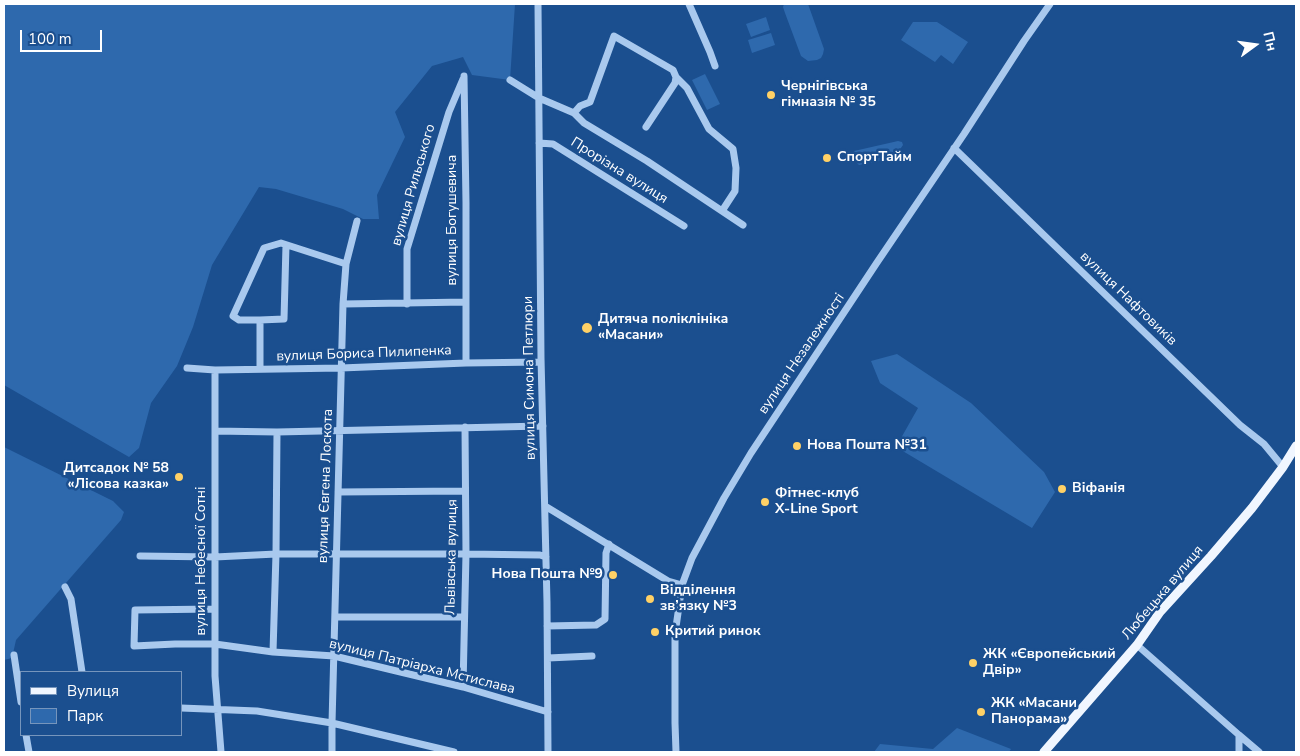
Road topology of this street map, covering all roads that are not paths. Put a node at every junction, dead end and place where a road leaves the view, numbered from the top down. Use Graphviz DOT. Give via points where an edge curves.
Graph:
graph roads {
  1 [pos="538,4"];
  2 [pos="689,4"];
  3 [pos="1050,4"];
  4 [pos="715,66"];
  5 [pos="464,76"];
  6 [pos="676,77"];
  7 [pos="510,80"];
  8 [pos="539,98"];
  9 [pos="574,113"];
  10 [pos="646,127"];
  11 [pos="539,143"];
  12 [pos="954,148"];
  13 [pos="722,211"];
  14 [pos="357,222"];
  15 [pos="742,225"];
  16 [pos="684,226"];
  17 [pos="286,245"];
  18 [pos="346,264"];
  19 [pos="466,302"];
  20 [pos="344,304"];
  21 [pos="407,304"];
  22 [pos="260,320"];
  23 [pos="541,362"];
  24 [pos="466,363"];
  25 [pos="187,368"];
  26 [pos="341,368"];
  27 [pos="260,369"];
  28 [pos="214,370"];
  29 [pos="543,426"];
  30 [pos="465,427"];
  31 [pos="340,430"];
  32 [pos="215,432"];
  33 [pos="277,432"];
  34 [pos="1296,446"];
  35 [pos="1283,467"];
  36 [pos="465,491"];
  37 [pos="338,492"];
  38 [pos="545,506"];
  39 [pos="609,544"];
  40 [pos="276,554"];
  41 [pos="337,554"];
  42 [pos="466,554"];
  43 [pos="140,556"];
  44 [pos="215,556"];
  45 [pos="546,557"];
  46 [pos="682,585"];
  47 [pos="65,587"];
  48 [pos="215,609"];
  49 [pos="464,616"];
  50 [pos="335,617"];
  51 [pos="547,626"];
  52 [pos="215,644"];
  53 [pos="1137,645"];
  54 [pos="273,652"];
  55 [pos="14,656"];
  56 [pos="334,656"];
  57 [pos="592,656"];
  58 [pos="548,658"];
  59 [pos="82,671"];
  60 [pos="462,687"];
  61 [pos="20,695"];
  62 [pos="182,708"];
  63 [pos="217,709"];
  64 [pos="548,712"];
  65 [pos="332,723"];
  66 [pos="26,736"];
  67 [pos="1239,736"];
  68 [pos="29,752"];
  69 [pos="221,752"];
  70 [pos="332,752"];
  71 [pos="454,752"];
  72 [pos="548,752"];
  73 [pos="676,752"];
  74 [pos="1044,752"];
  75 [pos="1239,752"];
  76 [pos="1259,752"];
  1 -- 8 [label="street, вулиця Симона Петлюри"];
  2 -- 4 [label="street"];
  3 -- 12 [label="street, вулиця Незалежності"];
  5 -- 19 [label="street, вулиця Богушевича"];
  5 -- 21 [label="street, вулиця Рильського" via="449,112 406,249"];
  6 -- 9 [label="street" via="672,70 614,36 590,102"];
  6 -- 10 [label="street"];
  6 -- 13 [label="street" via="687,88 709,129 733,149 735,191"];
  7 -- 8 [label="street"];
  8 -- 9 [label="street"];
  8 -- 11 [label="street, вулиця Симона Петлюри"];
  9 -- 13 [label="street" via="584,123"];
  11 -- 16 [label="street, Прорізна вулиця" via="553,144"];
  11 -- 23 [label="street, вулиця Симона Петлюри"];
  12 -- 35 [label="street, вулиця Нафтовиків" via="1264,444"];
  12 -- 46 [label="street, вулиця Незалежності" via="751,453 692,558"];
  13 -- 15 [label="street"];
  14 -- 18 [label="street, вулиця Євгена Лоскота"];
  17 -- 18 [label="street"];
  17 -- 22 [label="street" via="284,319"];
  17 -- 22 [label="street" via="281,243 264,248 233,316 239,320"];
  18 -- 20 [label="street, вулиця Євгена Лоскота"];
  19 -- 21 [label="street"];
  19 -- 24 [label="street, вулиця Богушевича"];
  20 -- 21 [label="street"];
  20 -- 26 [label="street, вулиця Євгена Лоскота"];
  22 -- 27 [label="street"];
  23 -- 24 [label="street, вулиця Бориса Пилипенка"];
  23 -- 29 [label="street, вулиця Симона Петлюри"];
  24 -- 26 [label="street, вулиця Бориса Пилипенка"];
  25 -- 28 [label="street, вулиця Бориса Пилипенка"];
  26 -- 27 [label="street, вулиця Бориса Пилипенка"];
  26 -- 31 [label="street, вулиця Євгена Лоскота"];
  27 -- 28 [label="street, вулиця Бориса Пилипенка"];
  28 -- 32 [label="street, вулиця Небесної Сотні"];
  29 -- 30 [label="street"];
  29 -- 38 [label="street, вулиця Симона Петлюри"];
  30 -- 31 [label="street"];
  30 -- 36 [label="street, Львівська вулиця"];
  31 -- 33 [label="street"];
  31 -- 37 [label="street, вулиця Євгена Лоскота"];
  32 -- 33 [label="street"];
  32 -- 44 [label="street, вулиця Небесної Сотні"];
  33 -- 40 [label="street"];
  34 -- 35 [label="main road, Любецька вулиця"];
  35 -- 53 [label="main road, Любецька вулиця" via="1252,508 1160,612"];
  36 -- 37 [label="street"];
  36 -- 42 [label="street, Львівська вулиця"];
  37 -- 41 [label="street, вулиця Євгена Лоскота"];
  38 -- 39 [label="street"];
  38 -- 45 [label="street, вулиця Симона Петлюри"];
  39 -- 46 [label="street" via="668,581"];
  39 -- 51 [label="street" via="606,553 605,619 596,625"];
  40 -- 41 [label="street"];
  40 -- 44 [label="street"];
  40 -- 54 [label="street"];
  41 -- 42 [label="street"];
  41 -- 50 [label="street, вулиця Євгена Лоскота"];
  42 -- 45 [label="street"];
  42 -- 49 [label="street, Львівська вулиця"];
  43 -- 44 [label="street"];
  44 -- 48 [label="street, вулиця Небесної Сотні"];
  45 -- 51 [label="street, вулиця Симона Петлюри"];
  46 -- 73 [label="street, вулиця Незалежності" via="676,634"];
  47 -- 59 [label="street" via="71,598"];
  48 -- 52 [label="street, вулиця Небесної Сотні"];
  48 -- 52 [label="street, вулиця Патріарха Мстислава" via="135,610 134,646"];
  49 -- 50 [label="street"];
  49 -- 60 [label="street, Львівська вулиця"];
  50 -- 56 [label="street, вулиця Євгена Лоскота"];
  51 -- 58 [label="street, вулиця Симона Петлюри"];
  52 -- 54 [label="street, вулиця Патріарха Мстислава"];
  52 -- 63 [label="street, вулиця Небесної Сотні"];
  53 -- 67 [label="street"];
  53 -- 74 [label="main road, Любецька вулиця"];
  54 -- 56 [label="street, вулиця Патріарха Мстислава"];
  55 -- 61 [label="street"];
  56 -- 60 [label="street, вулиця Патріарха Мстислава"];
  56 -- 65 [label="street, вулиця Євгена Лоскота"];
  57 -- 58 [label="street"];
  58 -- 64 [label="street, вулиця Симона Петлюри"];
  60 -- 64 [label="street, вулиця Патріарха Мстислава"];
  62 -- 63 [label="street"];
  63 -- 65 [label="street" via="257,711"];
  63 -- 69 [label="street, вулиця Небесної Сотні"];
  64 -- 72 [label="street, вулиця Симона Петлюри"];
  65 -- 70 [label="street, вулиця Євгена Лоскота"];
  65 -- 71 [label="street"];
  66 -- 68 [label="street"];
  67 -- 75 [label="street"];
  67 -- 76 [label="street"];
}
